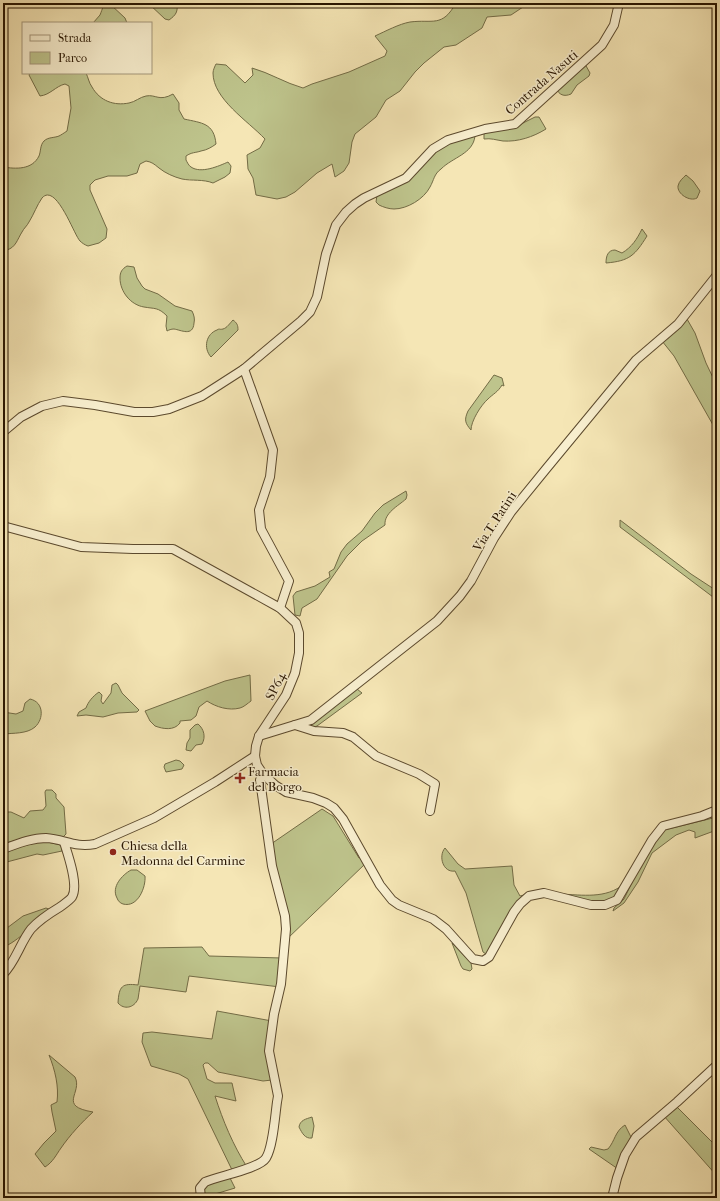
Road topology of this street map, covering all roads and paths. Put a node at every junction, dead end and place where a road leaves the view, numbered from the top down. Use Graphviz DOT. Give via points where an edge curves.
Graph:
graph roads {
  1 [pos="619,3"];
  2 [pos="717,275"];
  3 [pos="244,369"];
  4 [pos="3,432"];
  5 [pos="3,526"];
  6 [pos="280,608"];
  7 [pos="295,725"];
  8 [pos="259,736"];
  9 [pos="255,756"];
  10 [pos="263,774"];
  11 [pos="717,810"];
  12 [pos="430,811"];
  13 [pos="64,842"];
  14 [pos="3,849"];
  15 [pos="3,974"];
  16 [pos="717,1065"];
  17 [pos="201,1198"];
  18 [pos="612,1198"];
  1 -- 3 [label="street, Contrada Nasuti" via="614,25 602,45 515,124 448,140 433,149 406,178 354,204 336,225 326,254 317,297 310,312"];
  2 -- 7 [label="street, Via T. Patini" via="678,324 636,360 546,468 511,512 471,581 438,621 311,720"];
  3 -- 4 [label="street, Contrada Nasuti" via="202,396 169,409 134,412 63,401 42,406 21,417"];
  3 -- 6 [label="street" via="273,450 270,478 259,510 261,529 289,581"];
  5 -- 6 [label="street, SP64" via="81,547 173,549"];
  6 -- 8 [label="street, SP64 / SP64" via="296,623 300,633 299,653 295,673 286,695"];
  7 -- 8 [label="street, Via T. Patini"];
  7 -- 12 [label="street" via="322,733 343,733 353,737 376,756 432,782 435,784"];
  8 -- 9 [label="street, SP64 / SP64"];
  9 -- 10 [label="street"];
  9 -- 13 [label="street" via="154,818 106,840 84,846"];
  10 -- 11 [label="street" via="286,792 313,798 334,808 343,819 380,885 392,900 433,919 446,929 473,959 479,961 483,961 493,952 514,912 529,896 544,893 591,905 604,905 617,900 663,826"];
  10 -- 17 [label="street" via="260,780 272,866 285,916 281,984 269,1051 278,1096 266,1158 256,1165 205,1182 200,1188"];
  13 -- 14 [label="street" via="46,838 31,839"];
  13 -- 15 [label="street" via="73,875 72,897 35,924"];
  16 -- 18 [label="street" via="636,1137 625,1155"];
}
